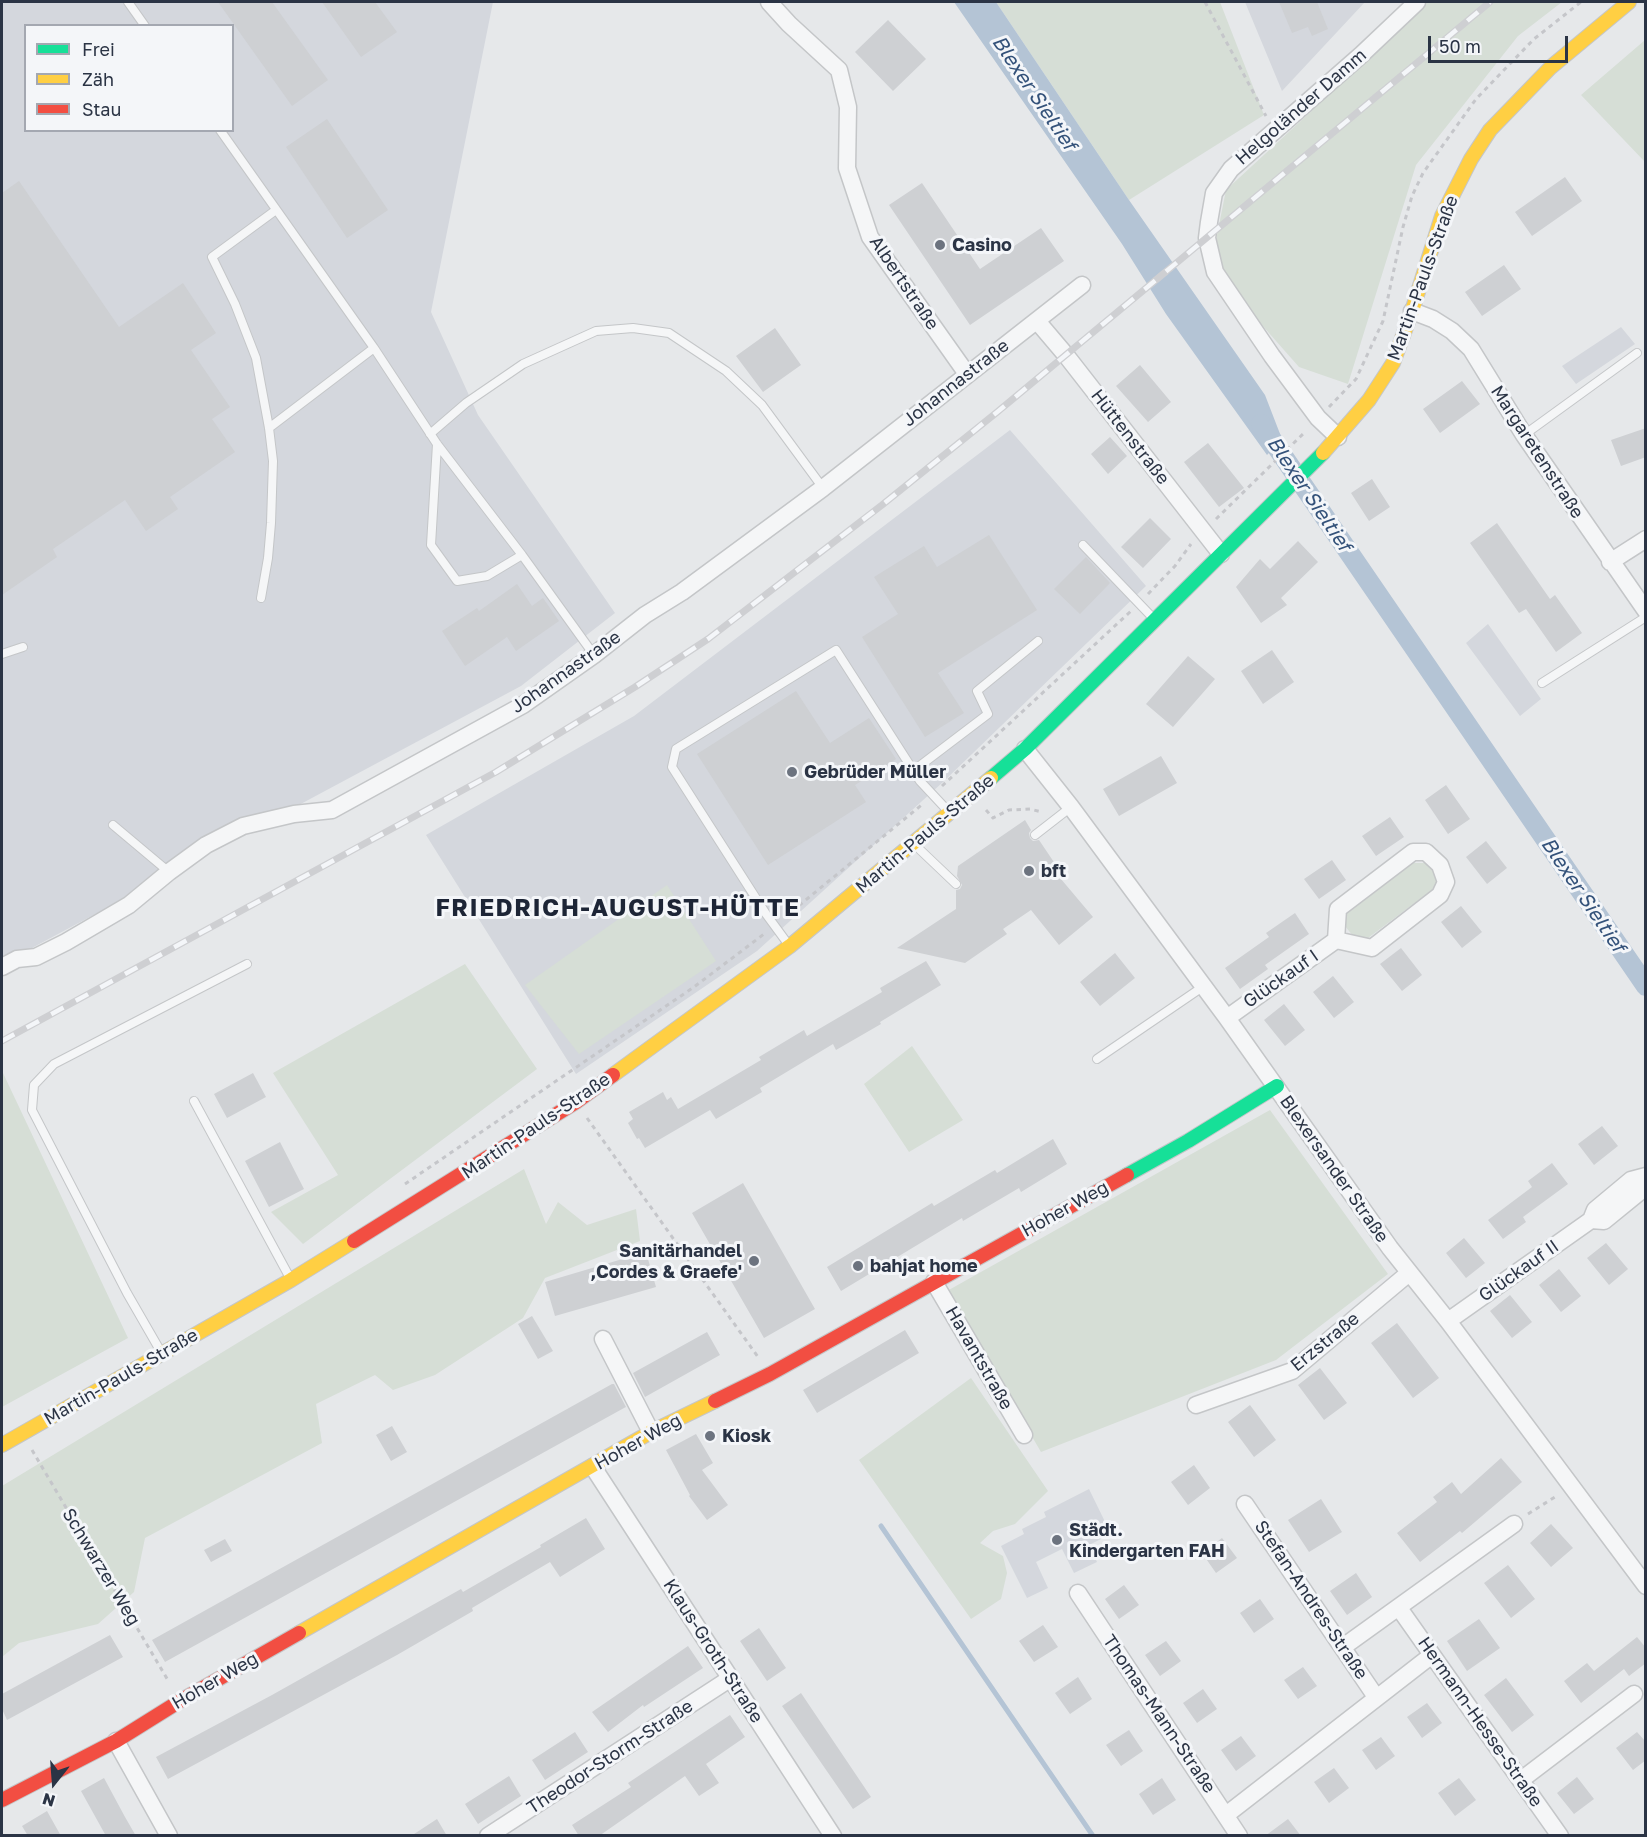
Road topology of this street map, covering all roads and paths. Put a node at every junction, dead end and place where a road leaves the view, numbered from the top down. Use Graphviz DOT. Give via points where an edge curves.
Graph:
graph roads {
  1 [pos="128,2"];
  2 [pos="769,2"];
  3 [pos="1205,2"];
  4 [pos="1418,2"];
  5 [pos="1629,2"];
  6 [pos="144,24"];
  7 [pos="1278,127"];
  8 [pos="221,132"];
  9 [pos="276,210"];
  10 [pos="1082,285"];
  11 [pos="1412,311"];
  12 [pos="1037,321"];
  13 [pos="374,348"];
  14 [pos="1637,353"];
  15 [pos="967,374"];
  16 [pos="269,428"];
  17 [pos="430,434"];
  18 [pos="1524,435"];
  19 [pos="1338,437"];
  20 [pos="437,444"];
  21 [pos="1290,446"];
  22 [pos="823,488"];
  23 [pos="1202,529"];
  24 [pos="1646,539"];
  25 [pos="1083,545"];
  26 [pos="1221,554"];
  27 [pos="522,555"];
  28 [pos="1610,562"];
  29 [pos="261,598"];
  30 [pos="1139,603"];
  31 [pos="1646,611"];
  32 [pos="1646,616"];
  33 [pos="1155,621"];
  34 [pos="1038,641"];
  35 [pos="23,646"];
  36 [pos="2,654"];
  37 [pos="594,655"];
  38 [pos="1542,683"];
  39 [pos="1025,749"];
  40 [pos="913,771"];
  41 [pos="933,795"];
  42 [pos="1071,807"];
  43 [pos="950,813"];
  44 [pos="993,818"];
  45 [pos="1054,820"];
  46 [pos="114,825"];
  47 [pos="1035,835"];
  48 [pos="914,844"];
  49 [pos="169,872"];
  50 [pos="956,884"];
  51 [pos="775,926"];
  52 [pos="1336,940"];
  53 [pos="790,946"];
  54 [pos="247,964"];
  55 [pos="2,967"];
  56 [pos="1204,986"];
  57 [pos="1227,1018"];
  58 [pos="1097,1059"];
  59 [pos="1276,1086"];
  60 [pos="194,1101"];
  61 [pos="576,1102"];
  62 [pos="1646,1176"];
  63 [pos="1646,1181"];
  64 [pos="401,1186"];
  65 [pos="1591,1220"];
  66 [pos="1409,1273"];
  67 [pos="291,1280"];
  68 [pos="934,1282"];
  69 [pos="1448,1321"];
  70 [pos="603,1339"];
  71 [pos="161,1354"];
  72 [pos="770,1374"];
  73 [pos="1196,1405"];
  74 [pos="651,1432"];
  75 [pos="22,1433"];
  76 [pos="1024,1435"];
  77 [pos="2,1445"];
  78 [pos="593,1467"];
  79 [pos="1571,1485"];
  80 [pos="1245,1504"];
  81 [pos="1514,1524"];
  82 [pos="1646,1586"];
  83 [pos="1078,1593"];
  84 [pos="1399,1608"];
  85 [pos="1343,1647"];
  86 [pos="1431,1655"];
  87 [pos="731,1678"];
  88 [pos="1634,1694"];
  89 [pos="1376,1697"];
  90 [pos="180,1701"];
  91 [pos="116,1741"];
  92 [pos="1521,1780"];
  93 [pos="2,1800"];
  94 [pos="1226,1815"];
  95 [pos="169,1836"];
  96 [pos="488,1836"];
  97 [pos="833,1836"];
  98 [pos="1239,1836"];
  99 [pos="1560,1836"];
  1 -- 6 [label="lane"];
  2 -- 15 [label="street, Albertstraße" via="839,70 848,107 847,168 870,237"];
  3 -- 7 [label="path" via="1264,115"];
  4 -- 7 [label="street, Helgoländer Damm"];
  5 -- 11 [label="street, Martin-Pauls-Straße" via="1551,67 1490,130 1442,216"];
  7 -- 19 [label="street, Helgoländer Damm" via="1231,169 1214,193 1207,237 1215,272 1318,418"];
  8 -- 9 [label="lane"];
  9 -- 13 [label="lane"];
  9 -- 16 [label="lane" via="212,257 256,358"];
  10 -- 12 [label="street, Johannastraße"];
  11 -- 18 [label="street, Margaretenstraße" via="1452,331 1471,349"];
  11 -- 19 [label="street, Martin-Pauls-Straße" via="1393,363 1370,399"];
  12 -- 15 [label="street, Johannastraße"];
  12 -- 23 [label="street, Hüttenstraße"];
  13 -- 16 [label="lane"];
  13 -- 17 [label="lane"];
  14 -- 18 [label="lane"];
  15 -- 22 [label="street, Johannastraße"];
  16 -- 29 [label="lane" via="273,461 271,523"];
  17 -- 20 [label="lane"];
  17 -- 22 [label="lane" via="466,403 523,364 596,331 633,328 669,333 726,371 762,405"];
  18 -- 28 [label="street, Margaretenstraße"];
  19 -- 26 [label="street, Martin-Pauls-Straße"];
  20 -- 27 [label="lane"];
  20 -- 27 [label="lane" via="431,545 457,581 487,576"];
  21 -- 23 [label="path" via="1224,513"];
  22 -- 37 [label="street, Johannastraße"];
  23 -- 26 [label="street, Hüttenstraße"];
  23 -- 30 [label="path" via="1175,566"];
  24 -- 28 [label="street"];
  25 -- 30 [label="lane"];
  26 -- 33 [label="street, Martin-Pauls-Straße"];
  27 -- 37 [label="lane"];
  28 -- 31 [label="street, Margaretenstraße"];
  30 -- 33 [label="lane"];
  30 -- 41 [label="path"];
  32 -- 38 [label="lane"];
  33 -- 39 [label="street, Martin-Pauls-Straße"];
  34 -- 40 [label="lane" via="977,691 988,714"];
  35 -- 36 [label="lane"];
  37 -- 49 [label="street, Johannastraße" via="523,705 332,810 243,826 206,845"];
  39 -- 42 [label="street, Blexersander Straße"];
  39 -- 43 [label="street, Martin-Pauls-Straße"];
  40 -- 41 [label="lane"];
  40 -- 51 [label="lane" via="836,650 676,749 672,767"];
  41 -- 43 [label="lane"];
  41 -- 51 [label="path"];
  42 -- 45 [label="lane"];
  42 -- 56 [label="street, Blexersander Straße"];
  43 -- 48 [label="street, Martin-Pauls-Straße"];
  44 -- 45 [label="path" via="1010,810 1030,809 1047,813"];
  45 -- 47 [label="lane"];
  46 -- 49 [label="lane"];
  48 -- 50 [label="lane"];
  48 -- 53 [label="street, Martin-Pauls-Straße"];
  49 -- 55 [label="street, Johannastraße" via="129,905 66,942 36,957 18,959"];
  51 -- 53 [label="lane"];
  51 -- 64 [label="path" via="694,987"];
  52 -- 52 [label="street, Glückauf I" via="1372,948 1440,895 1446,882 1440,865 1426,852 1413,852 1338,909"];
  52 -- 57 [label="street, Glückauf I"];
  53 -- 61 [label="street, Martin-Pauls-Straße"];
  54 -- 71 [label="lane" via="54,1064 34,1085 33,1110"];
  56 -- 57 [label="street, Blexersander Straße"];
  56 -- 58 [label="lane"];
  57 -- 59 [label="street, Blexersander Straße"];
  59 -- 66 [label="street, Blexersander Straße"];
  59 -- 68 [label="street, Hoher Weg" via="1188,1141"];
  60 -- 67 [label="lane"];
  61 -- 67 [label="street, Martin-Pauls-Straße"];
  61 -- 72 [label="path"];
  62 -- 65 [label="street, Glückauf II" via="1632,1180 1595,1210"];
  63 -- 65 [label="street, Glückauf II" via="1642,1190 1604,1221"];
  65 -- 69 [label="street, Glückauf II"];
  66 -- 69 [label="street, Blexersander Straße"];
  66 -- 73 [label="street, Erzstraße" via="1292,1371"];
  67 -- 71 [label="street, Martin-Pauls-Straße"];
  68 -- 72 [label="street, Hoher Weg"];
  68 -- 76 [label="street, Havantstraße"];
  69 -- 79 [label="street, Blexersander Straße"];
  70 -- 74 [label="street"];
  71 -- 75 [label="street, Martin-Pauls-Straße"];
  72 -- 74 [label="street, Hoher Weg"];
  74 -- 78 [label="street, Hoher Weg"];
  75 -- 77 [label="street, Martin-Pauls-Straße"];
  75 -- 90 [label="path, Schwarzer Weg"];
  78 -- 87 [label="street, Klaus-Groth-Straße"];
  78 -- 90 [label="street, Hoher Weg"];
  79 -- 81 [label="path"];
  79 -- 82 [label="street, Blexersander Straße"];
  80 -- 85 [label="street, Stefan-Andres-Straße"];
  81 -- 84 [label="street"];
  83 -- 94 [label="street, Thomas-Mann-Straße"];
  84 -- 85 [label="street"];
  84 -- 86 [label="street, Hermann-Hesse-Straße"];
  85 -- 89 [label="street, Stefan-Andres-Straße"];
  86 -- 89 [label="street"];
  86 -- 92 [label="street, Hermann-Hesse-Straße"];
  87 -- 96 [label="street, Theodor-Storm-Straße"];
  87 -- 97 [label="street, Klaus-Groth-Straße"];
  88 -- 92 [label="street"];
  89 -- 94 [label="street"];
  90 -- 91 [label="street, Hoher Weg"];
  91 -- 93 [label="street, Hoher Weg"];
  91 -- 95 [label="street"];
  92 -- 99 [label="street, Hermann-Hesse-Straße"];
  94 -- 98 [label="street, Thomas-Mann-Straße"];
}
